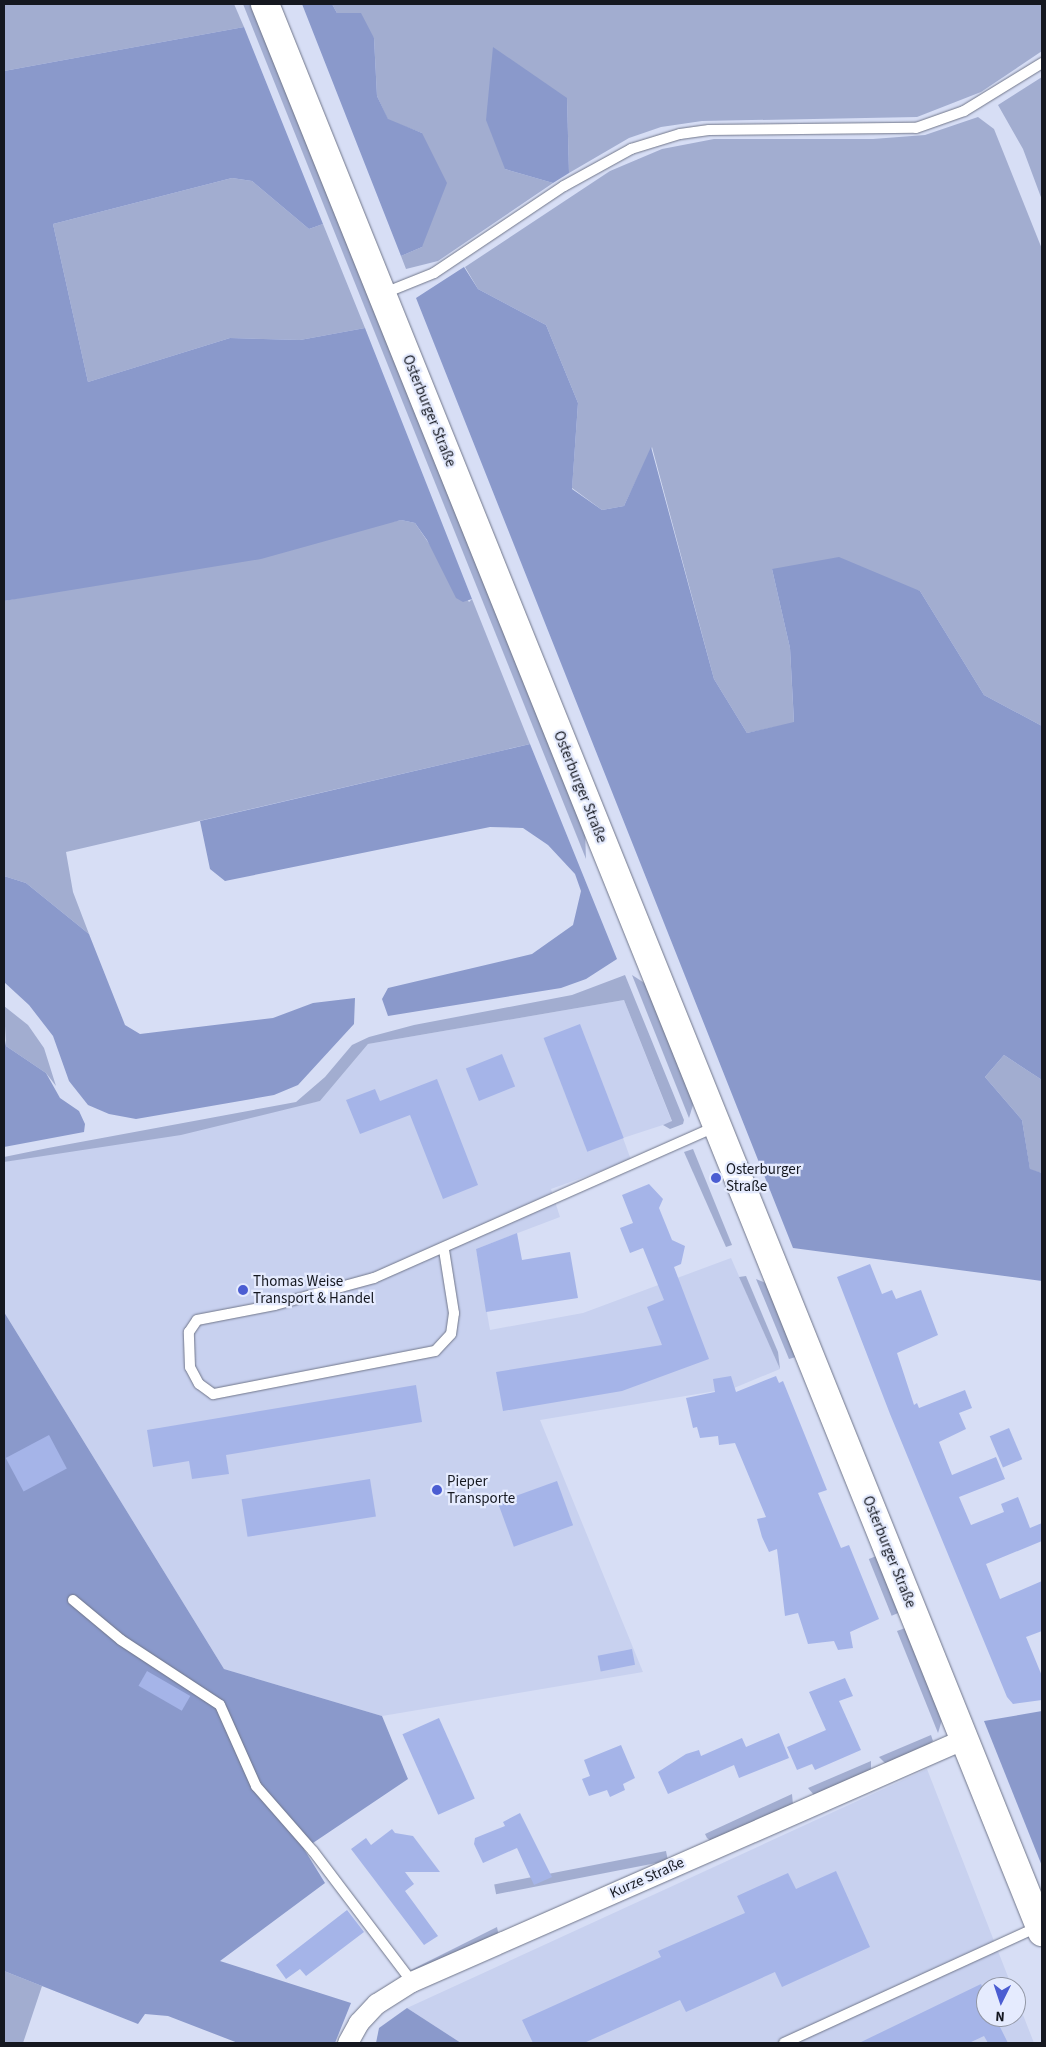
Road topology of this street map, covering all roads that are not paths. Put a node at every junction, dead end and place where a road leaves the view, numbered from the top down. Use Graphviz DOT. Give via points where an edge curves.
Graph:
graph roads {
  1 [pos="265,4"];
  2 [pos="1042,63"];
  3 [pos="382,294"];
  4 [pos="715,1127"];
  5 [pos="444,1250"];
  6 [pos="73,1600"];
  7 [pos="965,1739"];
  8 [pos="1041,1928"];
  9 [pos="412,1982"];
  10 [pos="348,2043"];
  11 [pos="784,2043"];
  1 -- 3 [label="street, Osterburger Straße"];
  2 -- 3 [label="lane" via="964,111 916,128 709,130 680,134 631,149 564,186 434,273"];
  3 -- 4 [label="street, Osterburger Straße"];
  4 -- 5 [label="lane"];
  4 -- 7 [label="street, Osterburger Straße"];
  5 -- 5 [label="lane" via="454,1313 451,1334 435,1351 213,1394 199,1384 190,1367 189,1332 197,1320 331,1291"];
  6 -- 9 [label="lane" via="120,1640 220,1705 256,1786 313,1851"];
  7 -- 8 [label="street, Osterburger Straße"];
  7 -- 9 [label="street, Kurze Straße"];
  8 -- 11 [label="lane"];
  9 -- 10 [label="street, Kurze Straße" via="377,2004 358,2023"];
}
